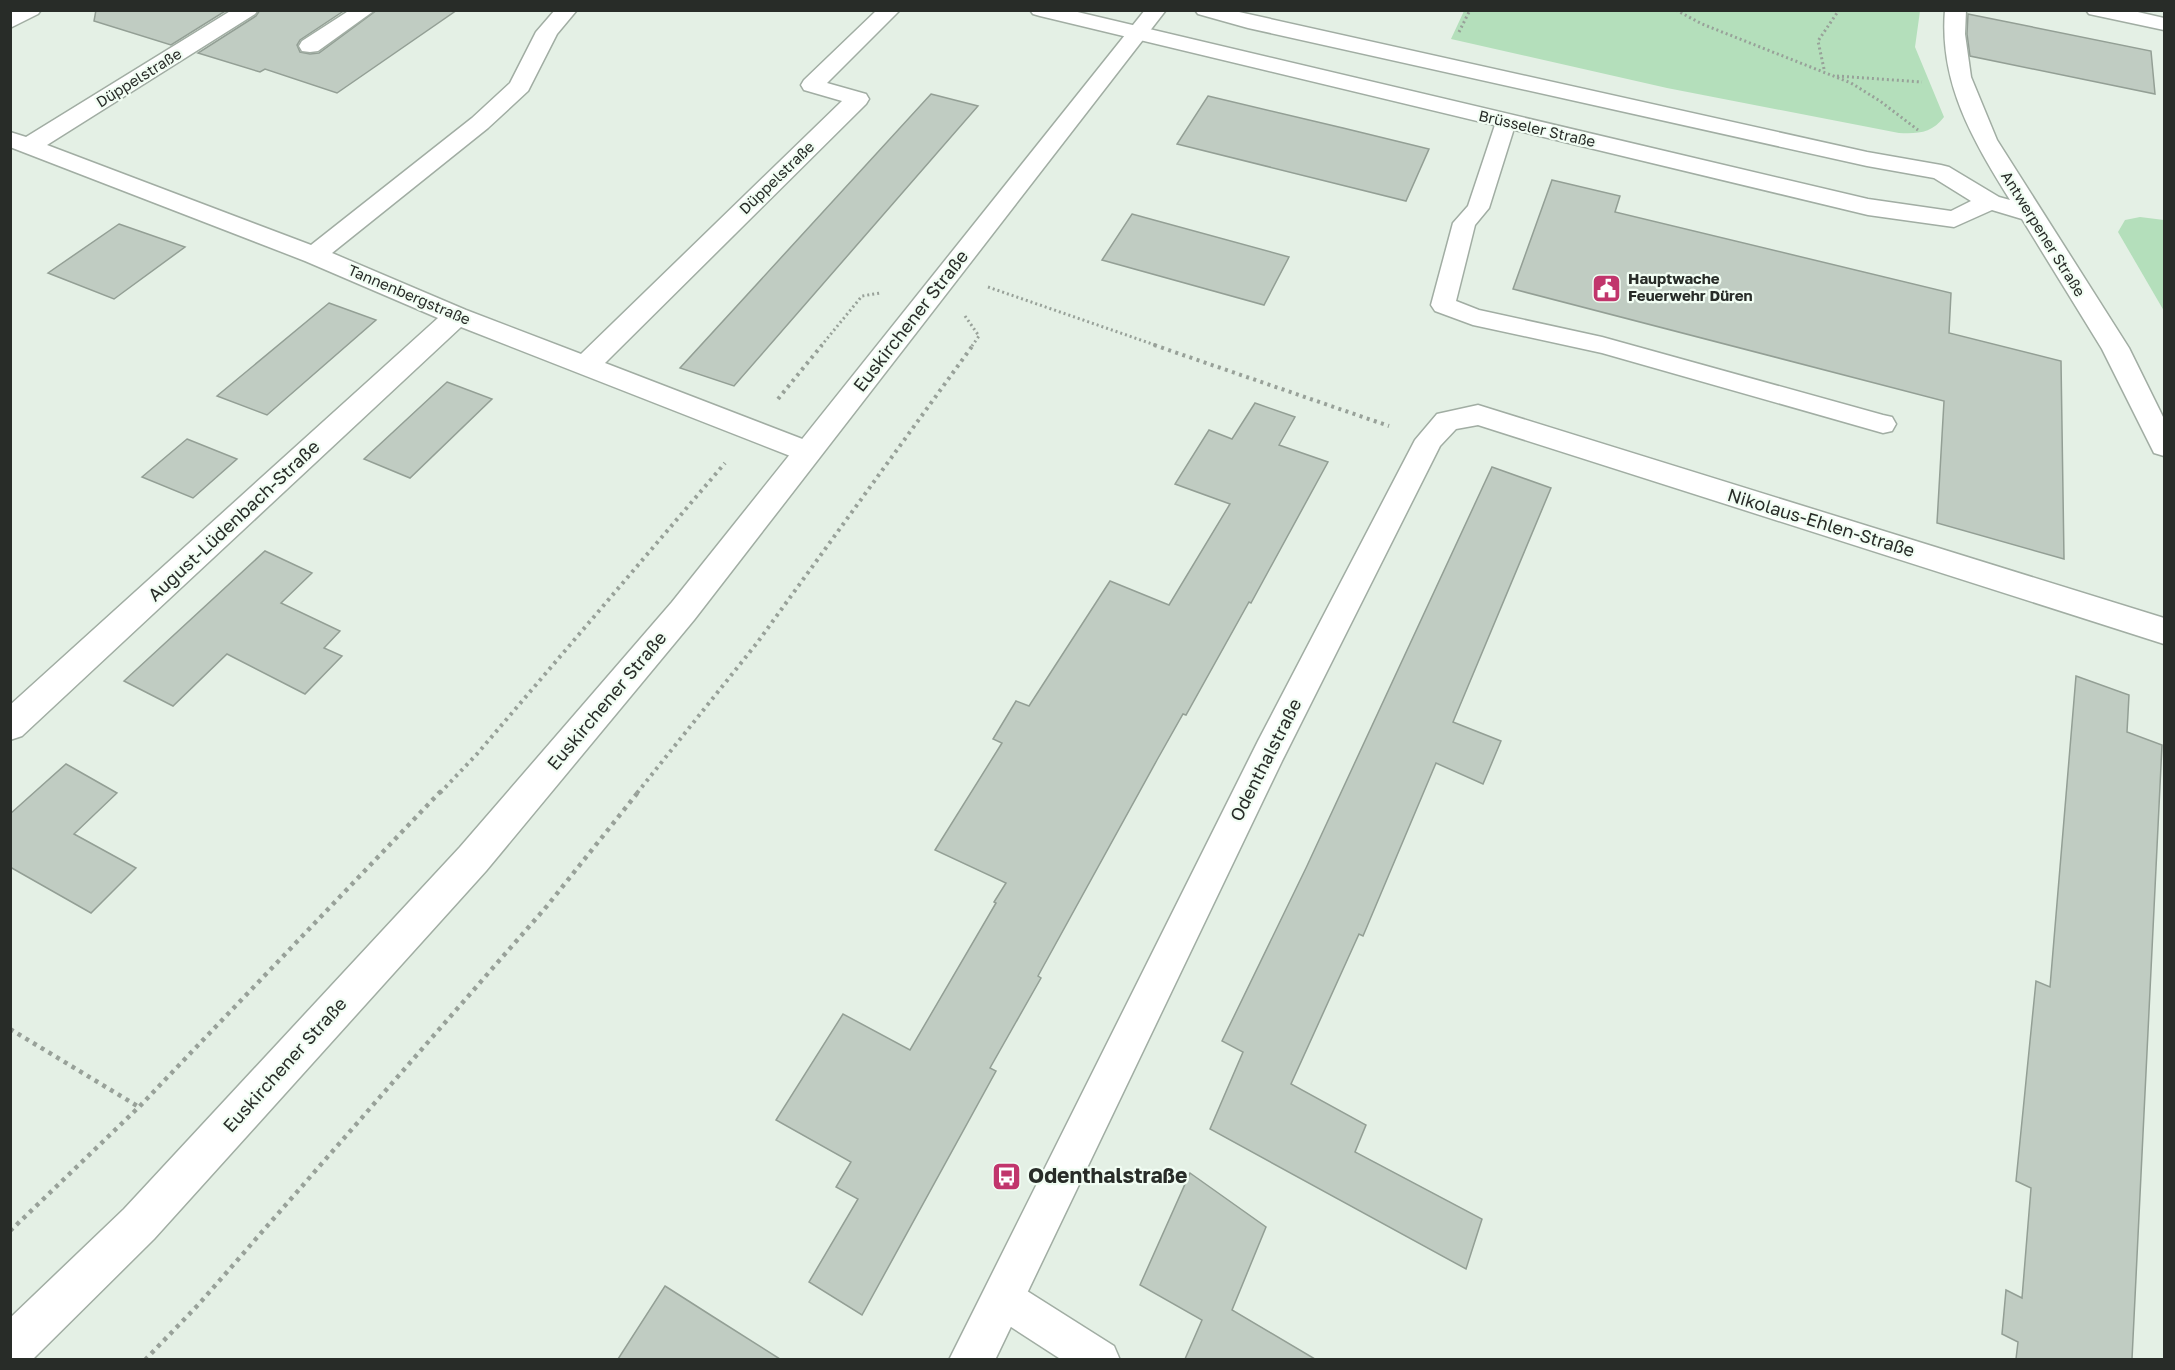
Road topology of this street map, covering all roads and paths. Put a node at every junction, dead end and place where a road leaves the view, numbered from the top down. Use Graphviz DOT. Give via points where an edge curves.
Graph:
graph roads {
  1 [pos="31,10"];
  2 [pos="248,10"];
  3 [pos="365,10"];
  4 [pos="567,10"];
  5 [pos="890,10"];
  6 [pos="1040,10"];
  7 [pos="1156,10"];
  8 [pos="1205,10"];
  9 [pos="1676,10"];
  10 [pos="1839,10"];
  11 [pos="1956,10"];
  12 [pos="2096,10"];
  13 [pos="10,22"];
  14 [pos="2164,24"];
  15 [pos="1138,34"];
  16 [pos="310,46"];
  17 [pos="1824,69"];
  18 [pos="1836,76"];
  19 [pos="1963,85"];
  20 [pos="1506,122"];
  21 [pos="20,142"];
  22 [pos="1929,170"];
  23 [pos="1990,202"];
  24 [pos="2030,213"];
  25 [pos="314,255"];
  26 [pos="944,278"];
  27 [pos="458,316"];
  28 [pos="585,366"];
  29 [pos="1478,415"];
  30 [pos="1883,424"];
  31 [pos="752,431"];
  32 [pos="1429,440"];
  33 [pos="2164,446"];
  34 [pos="808,453"];
  35 [pos="2164,631"];
  36 [pos="10,726"];
  37 [pos="10,1029"];
  38 [pos="139,1107"];
  39 [pos="10,1231"];
  40 [pos="1002,1298"];
  41 [pos="10,1350"];
  42 [pos="146,1359"];
  43 [pos="971,1359"];
  44 [pos="1100,1359"];
  1 -- 13 [label="street"];
  2 -- 21 [label="street, Düppelstraße"];
  3 -- 16 [label="street"];
  4 -- 25 [label="street" via="547,32 520,86 480,123"];
  5 -- 28 [label="street, Düppelstraße" via="812,85 858,99"];
  6 -- 15 [label="street, Brüsseler Straße"];
  7 -- 15 [label="street, Euskirchener Straße"];
  8 -- 22 [label="street"];
  9 -- 17 [label="path" via="1807,66"];
  10 -- 17 [label="path" via="1818,41"];
  11 -- 19 [label="street, Antwerpener Straße" via="1954,34"];
  12 -- 14 [label="street"];
  15 -- 20 [label="street, Brüsseler Straße"];
  15 -- 26 [label="street, Euskirchener Straße"];
  17 -- 18 [label="path"];
  18 -- 19 [label="path"];
  18 -- 22 [label="path" via="1909,122 1921,134"];
  19 -- 24 [label="street, Antwerpener Straße" via="1984,140"];
  20 -- 23 [label="street, Brüsseler Straße" via="1868,207 1954,219"];
  20 -- 30 [label="lane" via="1478,208 1464,223 1443,306 1473,317 1602,345"];
  21 -- 25 [label="street, Tannenbergstraße"];
  22 -- 23 [label="street" via="1941,172"];
  23 -- 24 [label="street"];
  24 -- 33 [label="street, Antwerpener Straße" via="2115,348"];
  25 -- 27 [label="street, Tannenbergstraße"];
  26 -- 31 [label="path" via="862,296"];
  26 -- 32 [label="path"];
  26 -- 34 [label="street, Euskirchener Straße"];
  26 -- 42 [label="path" via="979,336 757,643 547,906 199,1304"];
  27 -- 28 [label="street, Tannenbergstraße"];
  27 -- 36 [label="street, August-Lüdenbach-Straße"];
  28 -- 31 [label="street, Tannenbergstraße"];
  29 -- 32 [label="street, Odenthalstraße" via="1448,421"];
  29 -- 35 [label="street, Nikolaus-Ehlen-Straße"];
  31 -- 34 [label="street, Tannenbergstraße"];
  31 -- 38 [label="path" via="477,754"];
  32 -- 40 [label="street, Odenthalstraße" via="1270,751"];
  34 -- 41 [label="street, Euskirchener Straße" via="683,611 473,859 139,1224"];
  37 -- 38 [label="path"];
  38 -- 39 [label="path"];
  40 -- 43 [label="street, Odenthalstraße"];
  40 -- 44 [label="lane"];
}
